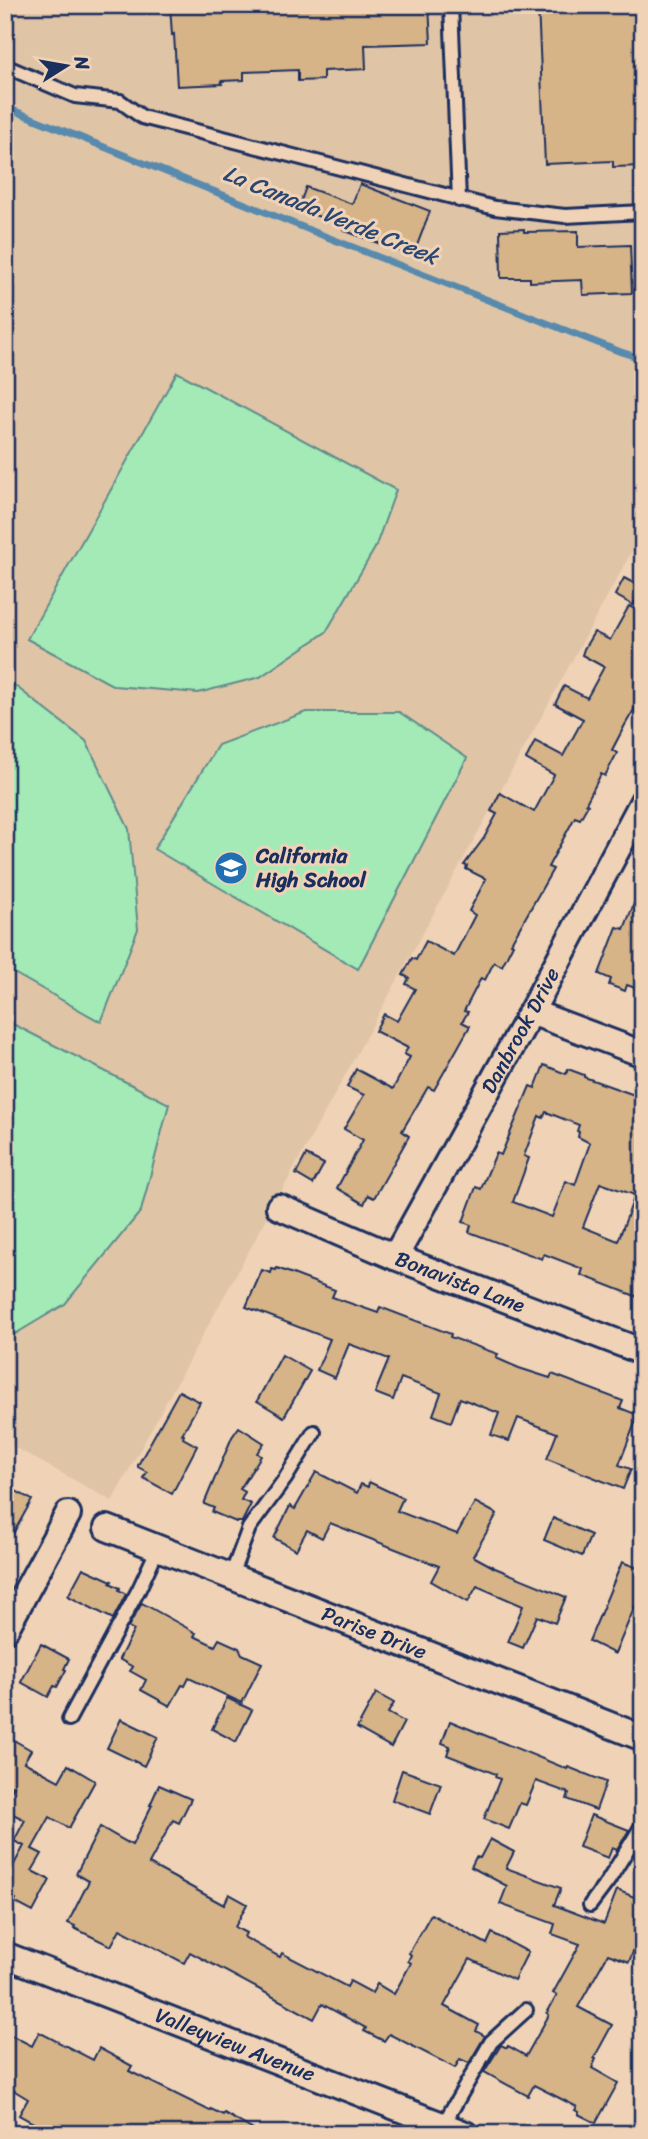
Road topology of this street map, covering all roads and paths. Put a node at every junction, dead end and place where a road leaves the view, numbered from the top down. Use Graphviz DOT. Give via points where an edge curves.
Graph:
graph roads {
  1 [pos="451,5"];
  2 [pos="5,66"];
  3 [pos="459,200"];
  4 [pos="643,212"];
  5 [pos="643,801"];
  6 [pos="531,1012"];
  7 [pos="643,1054"];
  8 [pos="279,1207"];
  9 [pos="395,1257"];
  10 [pos="643,1352"];
  11 [pos="314,1432"];
  12 [pos="68,1514"];
  13 [pos="107,1528"];
  14 [pos="158,1548"];
  15 [pos="232,1576"];
  16 [pos="5,1630"];
  17 [pos="69,1719"];
  18 [pos="643,1738"];
  19 [pos="643,1824"];
  20 [pos="590,1905"];
  21 [pos="5,1955"];
  22 [pos="526,2010"];
  23 [pos="454,2129"];
  1 -- 3 [label="lane"];
  2 -- 3 [label="lane" via="75,96 120,101 142,117"];
  3 -- 4 [label="lane" via="530,214"];
  5 -- 6 [label="street, Danbrook Drive"];
  6 -- 7 [label="street"];
  6 -- 9 [label="street, Danbrook Drive"];
  8 -- 9 [label="street, Bonavista Lane"];
  9 -- 10 [label="street, Bonavista Lane"];
  11 -- 15 [label="lane" via="249,1528"];
  12 -- 16 [label="street"];
  13 -- 14 [label="street, Parise Drive"];
  14 -- 15 [label="street, Parise Drive"];
  14 -- 17 [label="lane"];
  15 -- 18 [label="street, Parise Drive"];
  19 -- 20 [label="lane"];
  21 -- 23 [label="street, Valleyview Avenue"];
  22 -- 23 [label="lane" via="491,2042"];
}
